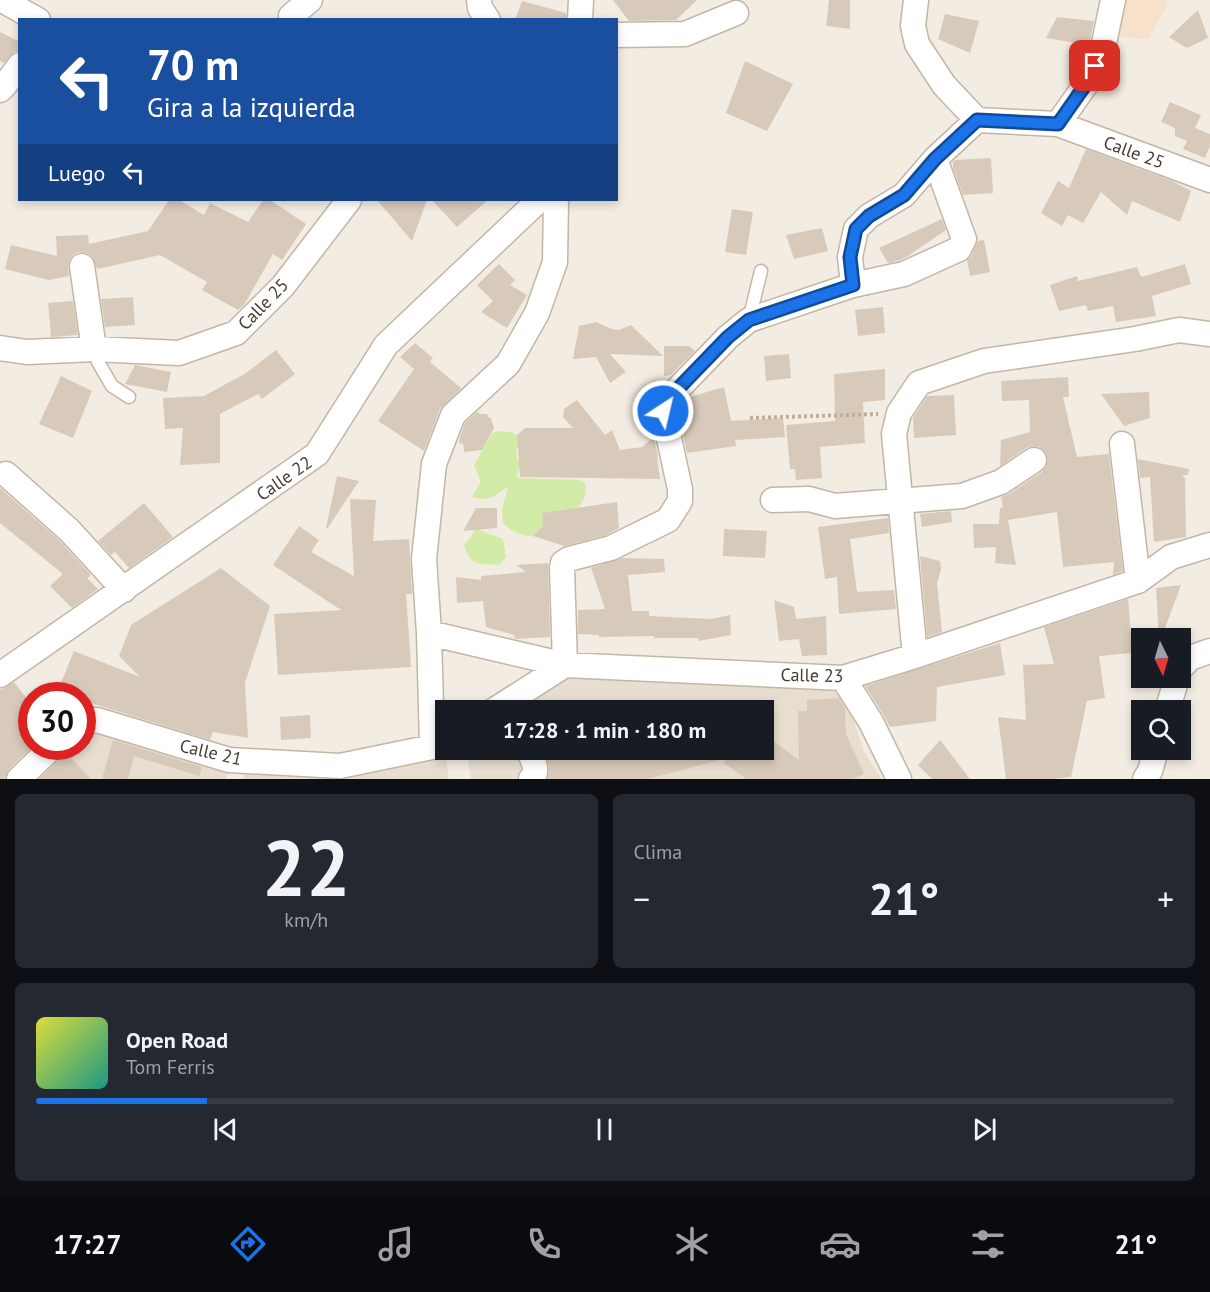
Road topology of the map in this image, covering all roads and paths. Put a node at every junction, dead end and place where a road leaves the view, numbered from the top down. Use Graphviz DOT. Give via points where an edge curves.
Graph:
graph roads {
  1 [pos="3,0"];
  2 [pos="310,0"];
  3 [pos="479,0"];
  4 [pos="580,0"];
  5 [pos="916,0"];
  6 [pos="1113,0"];
  7 [pos="288,12"];
  8 [pos="736,13"];
  9 [pos="34,18"];
  10 [pos="487,18"];
  11 [pos="580,18"];
  12 [pos="618,35"];
  13 [pos="18,68"];
  14 [pos="0,90"];
  15 [pos="977,120"];
  16 [pos="1058,124"];
  17 [pos="935,159"];
  18 [pos="1210,180"];
  19 [pos="348,201"];
  20 [pos="538,201"];
  21 [pos="556,201"];
  22 [pos="82,266"];
  23 [pos="761,271"];
  24 [pos="853,285"];
  25 [pos="749,320"];
  26 [pos="1210,334"];
  27 [pos="0,348"];
  28 [pos="94,349"];
  29 [pos="129,398"];
  30 [pos="899,413"];
  31 [pos="750,418"];
  32 [pos="1122,444"];
  33 [pos="1034,460"];
  34 [pos="6,474"];
  35 [pos="773,500"];
  36 [pos="900,502"];
  37 [pos="1210,545"];
  38 [pos="1138,581"];
  39 [pos="123,590"];
  40 [pos="429,633"];
  41 [pos="1210,651"];
  42 [pos="915,656"];
  43 [pos="1191,658"];
  44 [pos="565,665"];
  45 [pos="0,675"];
  46 [pos="843,678"];
  47 [pos="435,700"];
  48 [pos="517,700"];
  49 [pos="96,720"];
  50 [pos="435,744"];
  51 [pos="39,760"];
  52 [pos="532,760"];
  53 [pos="1153,760"];
  54 [pos="226,770"];
  55 [pos="19,779"];
  56 [pos="531,779"];
  57 [pos="899,779"];
  58 [pos="1145,779"];
  1 -- 9 [label="street"];
  2 -- 7 [label="street"];
  3 -- 10 [label="street"];
  4 -- 11 [label="street"];
  5 -- 15 [label="street" via="913,26 917,44 944,85"];
  6 -- 16 [label="street" via="1103,48 1086,84"];
  8 -- 12 [label="street" via="685,34"];
  13 -- 14 [label="street"];
  15 -- 16 [label="street, Calle 25"];
  15 -- 17 [label="street"];
  16 -- 18 [label="street, Calle 25"];
  17 -- 24 [label="street" via="904,195 869,216 856,229 850,257"];
  17 -- 24 [label="street" via="964,239 962,246 904,274"];
  19 -- 28 [label="street, Calle 25" via="283,286 236,333 179,353"];
  20 -- 39 [label="street, Calle 22" via="386,345 317,454"];
  21 -- 40 [label="street" via="555,262 537,313 508,364 453,415 434,464 424,560"];
  22 -- 28 [label="street"];
  23 -- 25 [label="lane"];
  24 -- 25 [label="street"];
  25 -- 44 [label="street" via="670,397 663,411 680,489 680,501 668,520 611,548 563,562"];
  26 -- 30 [label="street" via="1179,330 984,361 918,383"];
  27 -- 28 [label="street, Calle 25" via="27,352"];
  28 -- 29 [label="lane" via="112,386"];
  30 -- 31 [label="path"];
  30 -- 36 [label="street" via="894,434"];
  32 -- 38 [label="street"];
  33 -- 36 [label="street" via="1001,482 962,496"];
  34 -- 39 [label="street" via="69,530"];
  35 -- 36 [label="street" via="810,499 835,506"];
  36 -- 42 [label="street"];
  37 -- 38 [label="street, Calle 23" via="1171,557"];
  38 -- 42 [label="street, Calle 23"];
  39 -- 45 [label="street, Calle 22"];
  40 -- 44 [label="street, Calle 23"];
  40 -- 47 [label="street"];
  41 -- 43 [label="street"];
  42 -- 46 [label="street, Calle 23"];
  44 -- 46 [label="street, Calle 23"];
  44 -- 48 [label="street"];
  46 -- 57 [label="street" via="871,722"];
  49 -- 54 [label="street, Calle 21"];
  50 -- 54 [label="street, Calle 21" via="340,766"];
  51 -- 55 [label="street"];
  52 -- 56 [label="street" via="536,770"];
  53 -- 58 [label="street"];
}
